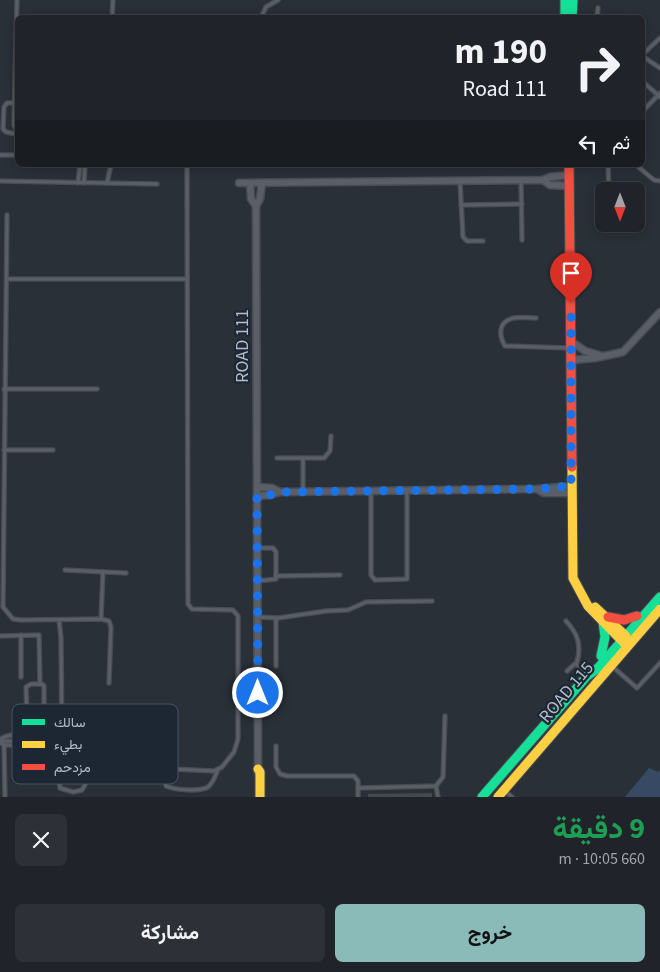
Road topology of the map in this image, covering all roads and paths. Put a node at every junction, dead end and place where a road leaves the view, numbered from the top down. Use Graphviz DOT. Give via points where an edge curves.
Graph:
graph roads {
  1 [pos="17,0"];
  2 [pos="112,0"];
  3 [pos="278,0"];
  4 [pos="563,0"];
  5 [pos="574,0"];
  6 [pos="578,0"];
  7 [pos="598,8"];
  8 [pos="569,14"];
  9 [pos="17,15"];
  10 [pos="112,15"];
  11 [pos="262,15"];
  12 [pos="598,15"];
  13 [pos="660,38"];
  14 [pos="645,52"];
  15 [pos="645,57"];
  16 [pos="660,68"];
  17 [pos="15,69"];
  18 [pos="645,83"];
  19 [pos="659,95"];
  20 [pos="14,103"];
  21 [pos="645,109"];
  22 [pos="15,131"];
  23 [pos="15,134"];
  24 [pos="0,155"];
  25 [pos="15,155"];
  26 [pos="80,167"];
  27 [pos="85,167"];
  28 [pos="110,167"];
  29 [pos="187,167"];
  30 [pos="569,167"];
  31 [pos="608,167"];
  32 [pos="638,167"];
  33 [pos="569,175"];
  34 [pos="522,180"];
  35 [pos="543,180"];
  36 [pos="460,181"];
  37 [pos="660,181"];
  38 [pos="78,182"];
  39 [pos="609,182"];
  40 [pos="1,183"];
  41 [pos="84,183"];
  42 [pos="107,183"];
  43 [pos="240,183"];
  44 [pos="250,183"];
  45 [pos="262,183"];
  46 [pos="157,184"];
  47 [pos="569,186"];
  48 [pos="522,204"];
  49 [pos="461,205"];
  50 [pos="256,206"];
  51 [pos="7,215"];
  52 [pos="522,240"];
  53 [pos="483,241"];
  54 [pos="7,279"];
  55 [pos="186,279"];
  56 [pos="660,312"];
  57 [pos="536,318"];
  58 [pos="572,345"];
  59 [pos="602,356"];
  60 [pos="572,360"];
  61 [pos="4,389"];
  62 [pos="97,390"];
  63 [pos="331,436"];
  64 [pos="4,450"];
  65 [pos="54,450"];
  66 [pos="278,458"];
  67 [pos="303,458"];
  68 [pos="257,487"];
  69 [pos="408,490"];
  70 [pos="571,490"];
  71 [pos="303,491"];
  72 [pos="371,491"];
  73 [pos="280,492"];
  74 [pos="257,496"];
  75 [pos="257,548"];
  76 [pos="65,570"];
  77 [pos="103,572"];
  78 [pos="126,574"];
  79 [pos="340,575"];
  80 [pos="276,576"];
  81 [pos="258,580"];
  82 [pos="659,598"];
  83 [pos="432,601"];
  84 [pos="660,609"];
  85 [pos="637,616"];
  86 [pos="258,617"];
  87 [pos="276,618"];
  88 [pos="101,619"];
  89 [pos="604,619"];
  90 [pos="58,620"];
  91 [pos="566,620"];
  92 [pos="21,635"];
  93 [pos="0,636"];
  94 [pos="623,638"];
  95 [pos="601,656"];
  96 [pos="660,662"];
  97 [pos="576,664"];
  98 [pos="611,664"];
  99 [pos="276,666"];
  100 [pos="567,671"];
  101 [pos="587,676"];
  102 [pos="21,677"];
  103 [pos="109,683"];
  104 [pos="40,684"];
  105 [pos="27,704"];
  106 [pos="44,704"];
  107 [pos="62,704"];
  108 [pos="445,716"];
  109 [pos="12,736"];
  110 [pos="0,741"];
  111 [pos="4,745"];
  112 [pos="12,745"];
  113 [pos="276,746"];
  114 [pos="178,769"];
  115 [pos="218,769"];
  116 [pos="258,769"];
  117 [pos="59,784"];
  118 [pos="85,784"];
  119 [pos="166,784"];
  120 [pos="436,786"];
  121 [pos="358,788"];
  122 [pos="501,793"];
  123 [pos="5,797"];
  124 [pos="256,797"];
  125 [pos="260,797"];
  126 [pos="358,797"];
  127 [pos="438,797"];
  128 [pos="482,797"];
  129 [pos="512,797"];
  1 -- 9 [label="lane"];
  2 -- 10 [label="lane"];
  3 -- 11 [label="lane" via="266,7"];
  4 -- 8 [label="street"];
  5 -- 8 [label="street"];
  6 -- 8 [label="street"];
  7 -- 12 [label="lane"];
  13 -- 14 [label="lane"];
  15 -- 16 [label="lane"];
  17 -- 20 [label="lane"];
  18 -- 19 [label="lane"];
  19 -- 21 [label="lane"];
  20 -- 22 [label="lane"];
  20 -- 23 [label="lane" via="7,103 4,107 3,129"];
  24 -- 25 [label="lane"];
  26 -- 38 [label="lane"];
  27 -- 41 [label="lane"];
  28 -- 42 [label="lane"];
  29 -- 55 [label="lane"];
  30 -- 33 [label="street"];
  31 -- 39 [label="lane"];
  32 -- 37 [label="lane"];
  33 -- 35 [label="street"];
  33 -- 47 [label="street"];
  34 -- 35 [label="street"];
  34 -- 36 [label="street"];
  34 -- 48 [label="lane"];
  35 -- 47 [label="street" via="550,185"];
  36 -- 45 [label="street"];
  36 -- 49 [label="lane"];
  38 -- 40 [label="lane"];
  38 -- 41 [label="lane"];
  41 -- 42 [label="lane"];
  42 -- 46 [label="lane"];
  43 -- 44 [label="street"];
  44 -- 45 [label="street"];
  44 -- 50 [label="street, ROAD 111"];
  45 -- 50 [label="street, ROAD 111"];
  47 -- 58 [label="street"];
  48 -- 49 [label="lane"];
  48 -- 52 [label="lane"];
  49 -- 53 [label="lane" via="463,237 467,241"];
  50 -- 68 [label="street, ROAD 111"];
  51 -- 54 [label="lane"];
  54 -- 55 [label="lane"];
  54 -- 61 [label="lane"];
  55 -- 115 [label="lane" via="188,604 192,609 233,610 238,616 237,744"];
  56 -- 59 [label="street" via="623,352"];
  57 -- 58 [label="lane" via="506,320 500,335 505,346"];
  58 -- 59 [label="street"];
  58 -- 60 [label="street"];
  59 -- 60 [label="street"];
  60 -- 70 [label="street"];
  61 -- 62 [label="lane"];
  61 -- 64 [label="lane"];
  63 -- 67 [label="lane" via="327,456 322,459"];
  64 -- 65 [label="lane"];
  64 -- 90 [label="lane" via="3,607 13,618"];
  66 -- 67 [label="lane"];
  67 -- 71 [label="lane"];
  68 -- 73 [label="street"];
  68 -- 74 [label="street, ROAD 111"];
  69 -- 70 [label="street"];
  69 -- 72 [label="street"];
  69 -- 72 [label="lane" via="407,579 375,580 371,576"];
  70 -- 89 [label="street" via="573,578 577,590"];
  71 -- 72 [label="street"];
  71 -- 73 [label="street"];
  73 -- 74 [label="street"];
  74 -- 75 [label="street, ROAD 111"];
  75 -- 80 [label="lane" via="276,550"];
  75 -- 81 [label="street, ROAD 111"];
  76 -- 77 [label="lane"];
  77 -- 78 [label="lane"];
  77 -- 88 [label="lane"];
  79 -- 80 [label="lane"];
  80 -- 81 [label="lane" via="275,580"];
  81 -- 86 [label="street, ROAD 111"];
  82 -- 85 [label="street, ROAD 115"];
  82 -- 94 [label="street, ROAD 115"];
  83 -- 87 [label="lane" via="366,602 348,610"];
  84 -- 94 [label="street, ROAD 115"];
  85 -- 89 [label="street"];
  85 -- 94 [label="street, ROAD 115"];
  86 -- 87 [label="lane"];
  86 -- 116 [label="street, ROAD 111"];
  87 -- 99 [label="lane"];
  88 -- 90 [label="lane"];
  88 -- 103 [label="lane" via="110,624"];
  89 -- 94 [label="street"];
  89 -- 95 [label="street" via="605,642"];
  90 -- 107 [label="lane"];
  91 -- 97 [label="lane" via="578,638"];
  92 -- 93 [label="lane"];
  92 -- 102 [label="lane"];
  92 -- 104 [label="lane" via="37,634 40,637"];
  94 -- 95 [label="street, ROAD 115"];
  94 -- 98 [label="street, ROAD 115"];
  94 -- 101 [label="street, ROAD 115"];
  95 -- 101 [label="street, ROAD 115"];
  96 -- 98 [label="lane" via="637,688"];
  97 -- 100 [label="lane"];
  97 -- 101 [label="lane"];
  98 -- 122 [label="street, ROAD 115"];
  101 -- 128 [label="street, ROAD 115"];
  104 -- 105 [label="lane" via="26,687"];
  104 -- 106 [label="lane" via="44,686"];
  108 -- 120 [label="lane" via="444,777"];
  109 -- 110 [label="lane" via="5,736"];
  110 -- 111 [label="lane"];
  111 -- 112 [label="lane"];
  111 -- 123 [label="lane"];
  113 -- 121 [label="lane" via="276,767 284,776 352,776 357,779"];
  114 -- 115 [label="lane"];
  115 -- 119 [label="lane" via="207,788"];
  116 -- 124 [label="street, ROAD 111"];
  116 -- 125 [label="street"];
  117 -- 118 [label="lane" via="60,788 73,792 82,790"];
  120 -- 121 [label="lane"];
  120 -- 127 [label="lane"];
  121 -- 126 [label="lane"];
  122 -- 129 [label="lane"];
}
